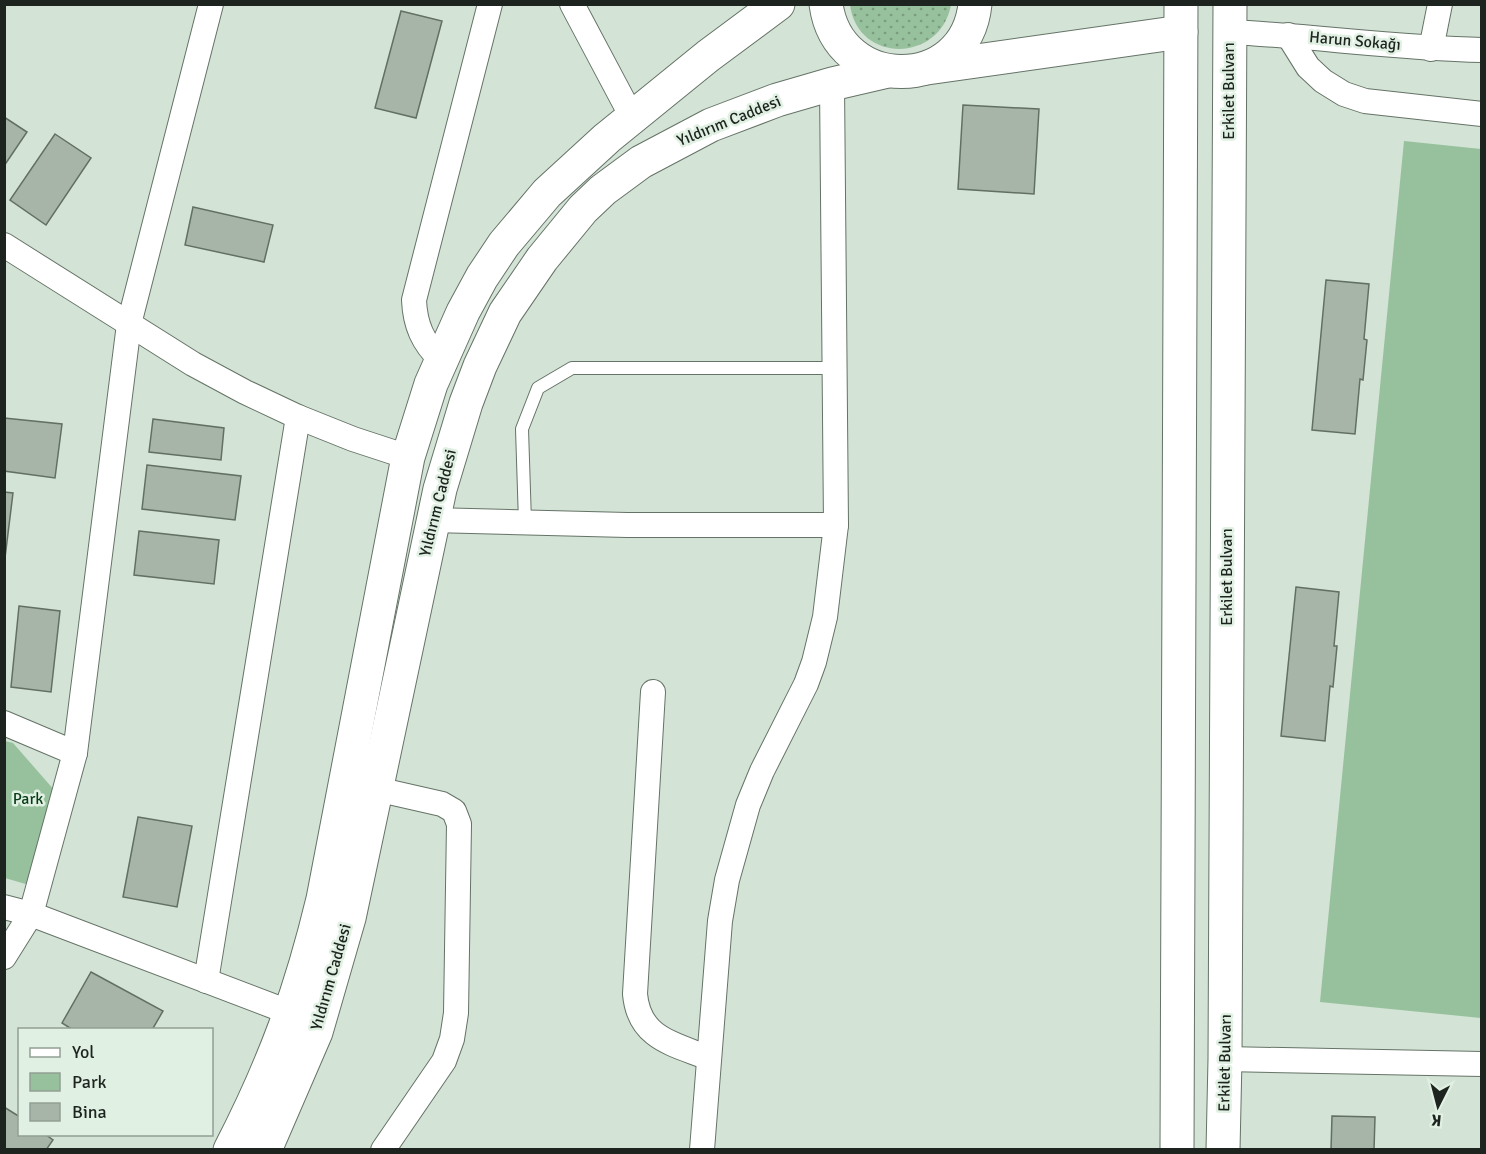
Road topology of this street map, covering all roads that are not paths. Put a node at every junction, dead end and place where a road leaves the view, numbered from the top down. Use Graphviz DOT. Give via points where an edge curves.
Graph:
graph roads {
  1 [pos="211,4"];
  2 [pos="490,4"];
  3 [pos="572,4"];
  4 [pos="778,4"];
  5 [pos="826,4"];
  6 [pos="975,4"];
  7 [pos="1440,4"];
  8 [pos="1181,18"];
  9 [pos="1229,18"];
  10 [pos="1288,35"];
  11 [pos="1431,49"];
  12 [pos="1482,50"];
  13 [pos="927,68"];
  14 [pos="888,71"];
  15 [pos="832,84"];
  16 [pos="1482,114"];
  17 [pos="632,117"];
  18 [pos="4,245"];
  19 [pos="129,324"];
  20 [pos="441,360"];
  21 [pos="836,368"];
  22 [pos="298,417"];
  23 [pos="408,457"];
  24 [pos="432,520"];
  25 [pos="525,522"];
  26 [pos="836,525"];
  27 [pos="653,692"];
  28 [pos="4,723"];
  29 [pos="75,753"];
  30 [pos="376,789"];
  31 [pos="4,907"];
  32 [pos="31,914"];
  33 [pos="4,957"];
  34 [pos="206,981"];
  35 [pos="291,1014"];
  36 [pos="709,1058"];
  37 [pos="1225,1059"];
  38 [pos="1482,1064"];
  39 [pos="230,1149"];
  40 [pos="265,1149"];
  41 [pos="383,1149"];
  42 [pos="702,1149"];
  43 [pos="1177,1149"];
  44 [pos="1223,1149"];
  1 -- 19 [label="street"];
  2 -- 20 [label="street" via="414,300 422,337"];
  3 -- 17 [label="street"];
  4 -- 17 [label="street, Yıldırım Caddesi"];
  5 -- 14 [label="street" via="834,31 845,48 860,61"];
  6 -- 13 [label="street" via="969,28 959,44"];
  7 -- 11 [label="street"];
  8 -- 9 [label="street"];
  8 -- 13 [label="street"];
  8 -- 43 [label="street"];
  9 -- 10 [label="street, Harun Sokağı"];
  9 -- 37 [label="street, Erkilet Bulvarı"];
  10 -- 11 [label="street, Harun Sokağı"];
  10 -- 16 [label="street" via="1308,67 1344,94 1365,102"];
  11 -- 12 [label="street, Harun Sokağı"];
  13 -- 14 [label="street"];
  14 -- 15 [label="street, Yıldırım Caddesi"];
  15 -- 21 [label="street"];
  15 -- 24 [label="street, Yıldırım Caddesi" via="777,100 690,135 626,172 583,209 520,288 492,339 453,441"];
  17 -- 20 [label="street, Yıldırım Caddesi" via="547,193 504,244 482,278"];
  18 -- 19 [label="street"];
  19 -- 22 [label="street" via="193,364"];
  19 -- 29 [label="street"];
  20 -- 23 [label="street, Yıldırım Caddesi"];
  21 -- 25 [label="lane" via="573,368 538,388 522,429"];
  21 -- 26 [label="street"];
  22 -- 23 [label="street"];
  22 -- 34 [label="street"];
  23 -- 35 [label="street, Yıldırım Caddesi" via="323,899"];
  24 -- 25 [label="street"];
  24 -- 30 [label="street, Yıldırım Caddesi"];
  25 -- 26 [label="street"];
  26 -- 36 [label="street" via="825,618 814,662 752,797 727,880"];
  27 -- 36 [label="street" via="636,1005 645,1026 654,1035"];
  28 -- 29 [label="street"];
  29 -- 32 [label="street"];
  30 -- 40 [label="street, Yıldırım Caddesi" via="349,918 316,1032"];
  30 -- 41 [label="street" via="442,804 454,812 459,824 456,1013 452,1039 444,1061"];
  31 -- 32 [label="street"];
  32 -- 33 [label="street"];
  32 -- 34 [label="street"];
  34 -- 35 [label="street"];
  35 -- 39 [label="street, Yıldırım Caddesi" via="261,1088"];
  36 -- 42 [label="street"];
  37 -- 38 [label="street"];
  37 -- 44 [label="street, Erkilet Bulvarı"];
}
